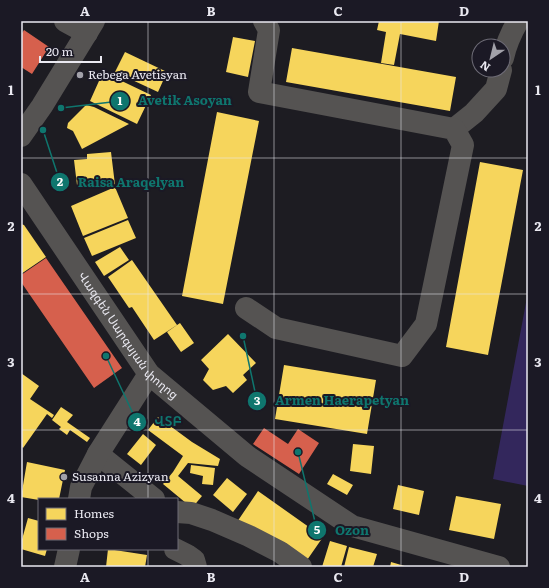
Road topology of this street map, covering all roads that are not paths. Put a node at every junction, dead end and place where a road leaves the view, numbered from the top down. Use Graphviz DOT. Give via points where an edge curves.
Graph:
graph roads {
  1 [pos="65,21"];
  2 [pos="264,21"];
  3 [pos="518,21"];
  4 [pos="90,27"];
  5 [pos="509,38"];
  6 [pos="499,78"];
  7 [pos="454,129"];
  8 [pos="21,136"];
  9 [pos="21,184"];
  10 [pos="246,308"];
  11 [pos="148,374"];
  12 [pos="98,454"];
  13 [pos="78,498"];
  14 [pos="153,498"];
  15 [pos="178,512"];
  16 [pos="69,550"];
  17 [pos="177,550"];
  18 [pos="65,567"];
  19 [pos="196,567"];
  20 [pos="301,567"];
  21 [pos="499,567"];
  1 -- 4 [label="street"];
  2 -- 7 [label="street" via="269,30 259,92"];
  3 -- 5 [label="street"];
  4 -- 8 [label="street"];
  6 -- 7 [label="street" via="496,89 474,113"];
  7 -- 10 [label="street" via="463,145 426,324 402,356 276,328"];
  9 -- 11 [label="street, Վազգեն Սարգսյան փողոց"];
  11 -- 12 [label="street"];
  11 -- 21 [label="street, Վազգեն Սարգսյան փողոց" via="247,456 352,526"];
  12 -- 13 [label="street"];
  12 -- 14 [label="street"];
  15 -- 20 [label="street" via="191,513 249,536 280,552"];
  16 -- 18 [label="street"];
  17 -- 19 [label="street" via="194,560"];
}
